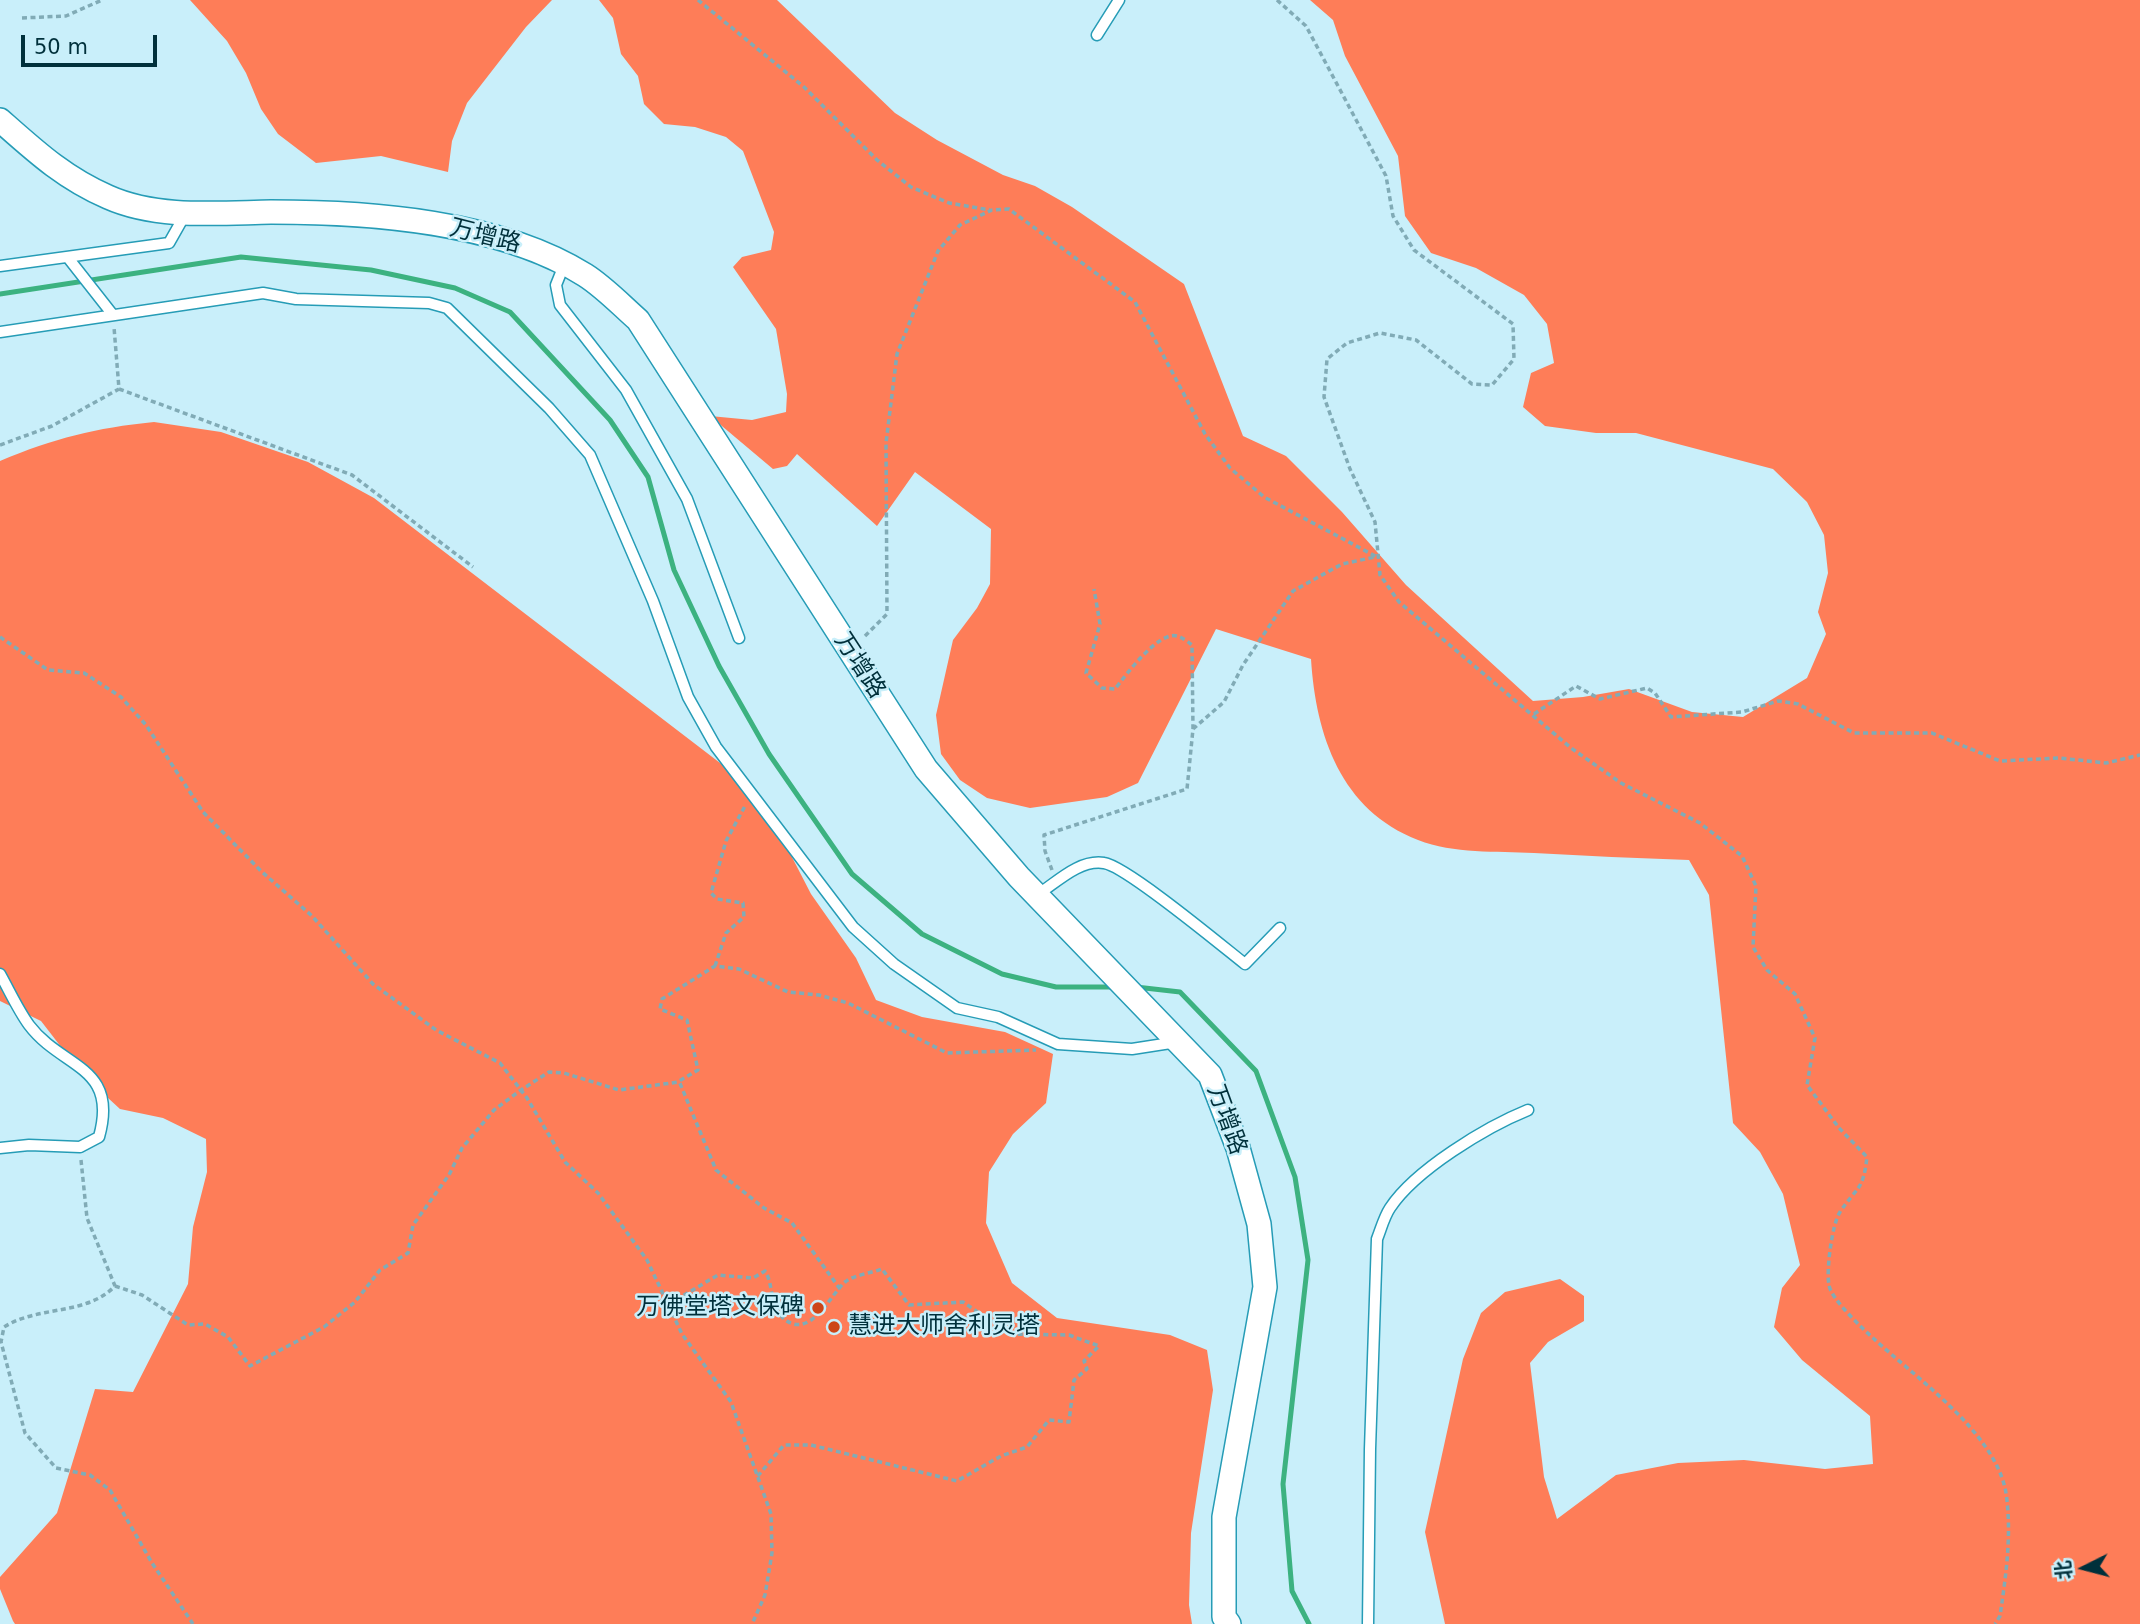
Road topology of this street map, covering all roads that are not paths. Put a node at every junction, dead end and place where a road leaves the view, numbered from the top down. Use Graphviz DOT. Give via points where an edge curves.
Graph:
graph roads {
  1 [pos="1119,0"];
  2 [pos="1097,35"];
  3 [pos="0,120"];
  4 [pos="186,213"];
  5 [pos="69,259"];
  6 [pos="565,264"];
  7 [pos="0,267"];
  8 [pos="113,314"];
  9 [pos="0,332"];
  10 [pos="739,638"];
  11 [pos="1037,895"];
  12 [pos="1280,928"];
  13 [pos="0,974"];
  14 [pos="1177,1042"];
  15 [pos="1528,1110"];
  16 [pos="0,1148"];
  17 [pos="1229,1624"];
  18 [pos="1368,1624"];
  1 -- 2 [label="lane"];
  3 -- 4 [label="street, 万增路" via="51,167 110,198"];
  4 -- 5 [label="lane" via="169,243"];
  4 -- 6 [label="street, 万增路" via="330,212 445,227 535,249"];
  5 -- 7 [label="lane"];
  5 -- 8 [label="lane"];
  6 -- 10 [label="lane" via="556,285 560,305 626,390 687,499"];
  6 -- 11 [label="street, 万增路" via="587,276 638,320 926,769"];
  8 -- 9 [label="lane"];
  8 -- 14 [label="lane" via="262,293 296,299 429,303 447,308 590,454 649,590 688,697 716,747 853,927 894,964 957,1008 998,1017 1058,1044 1132,1049"];
  11 -- 12 [label="lane" via="1080,866 1105,863 1137,881 1245,964"];
  11 -- 14 [label="street, 万增路"];
  13 -- 16 [label="lane" via="30,1026 95,1079 105,1115 99,1138 80,1147"];
  14 -- 17 [label="street, 万增路" via="1210,1075 1238,1148 1259,1224 1265,1287 1224,1517 1224,1617"];
  15 -- 18 [label="lane" via="1493,1124 1408,1185 1389,1210 1377,1239"];
}
